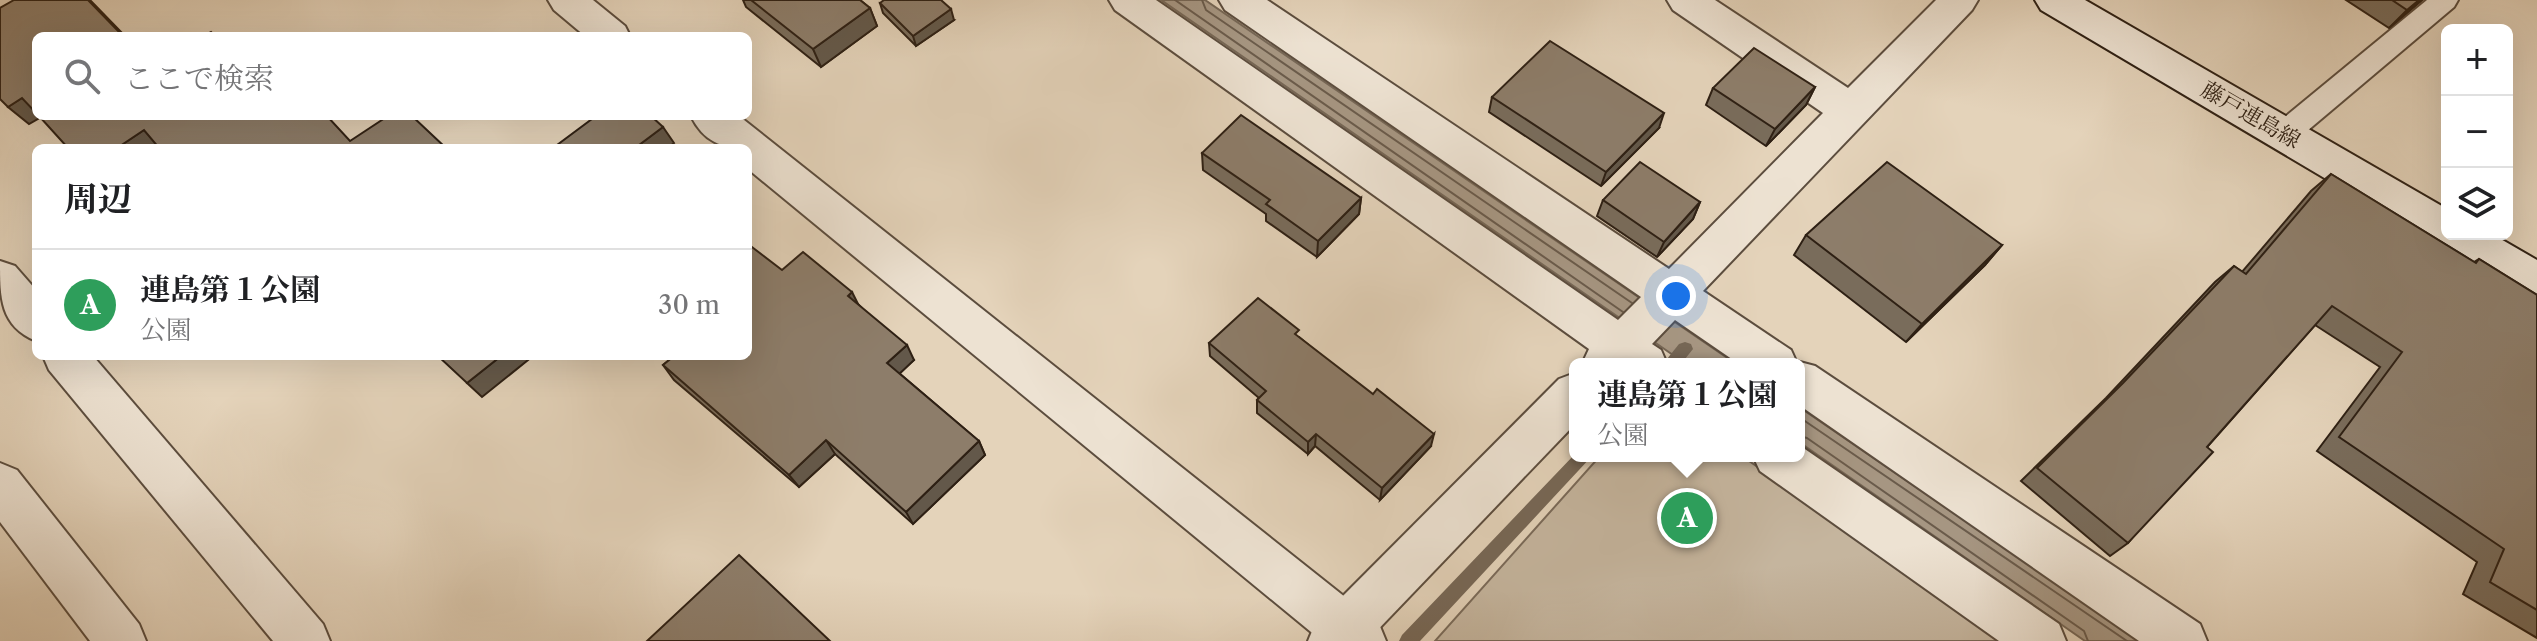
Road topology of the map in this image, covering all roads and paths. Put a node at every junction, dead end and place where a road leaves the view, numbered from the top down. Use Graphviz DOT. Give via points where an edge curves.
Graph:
graph roads {
  1 [pos="567,0"];
  2 [pos="1128,0"];
  3 [pos="1238,0"];
  4 [pos="1686,0"];
  5 [pos="1959,0"];
  6 [pos="2054,0"];
  7 [pos="2445,0"];
  8 [pos="606,32"];
  9 [pos="1852,112"];
  10 [pos="716,120"];
  11 [pos="2284,134"];
  12 [pos="745,144"];
  13 [pos="752,150"];
  14 [pos="2441,226"];
  15 [pos="2465,240"];
  16 [pos="0,279"];
  17 [pos="2537,282"];
  18 [pos="32,317"];
  19 [pos="1639,334"];
  20 [pos="1748,358"];
  21 [pos="68,360"];
  22 [pos="1805,384"];
  23 [pos="1569,399"];
  24 [pos="1785,462"];
  25 [pos="0,485"];
  26 [pos="1347,637"];
  27 [pos="121,641"];
  28 [pos="305,641"];
  29 [pos="2041,641"];
  30 [pos="2182,641"];
  1 -- 8 [label="street"];
  2 -- 19 [label="street"];
  3 -- 19 [label="street"];
  4 -- 9 [label="street"];
  5 -- 9 [label="street"];
  6 -- 11 [label="street, 藤戸連島線"];
  7 -- 11 [label="lane"];
  9 -- 19 [label="street"];
  10 -- 12 [label="street"];
  11 -- 14 [label="street, 藤戸連島線"];
  13 -- 26 [label="street"];
  15 -- 17 [label="street"];
  16 -- 18 [label="street"];
  19 -- 20 [label="street"];
  21 -- 28 [label="street"];
  22 -- 30 [label="street"];
  23 -- 26 [label="street"];
  24 -- 29 [label="street"];
  25 -- 27 [label="street"];
}
